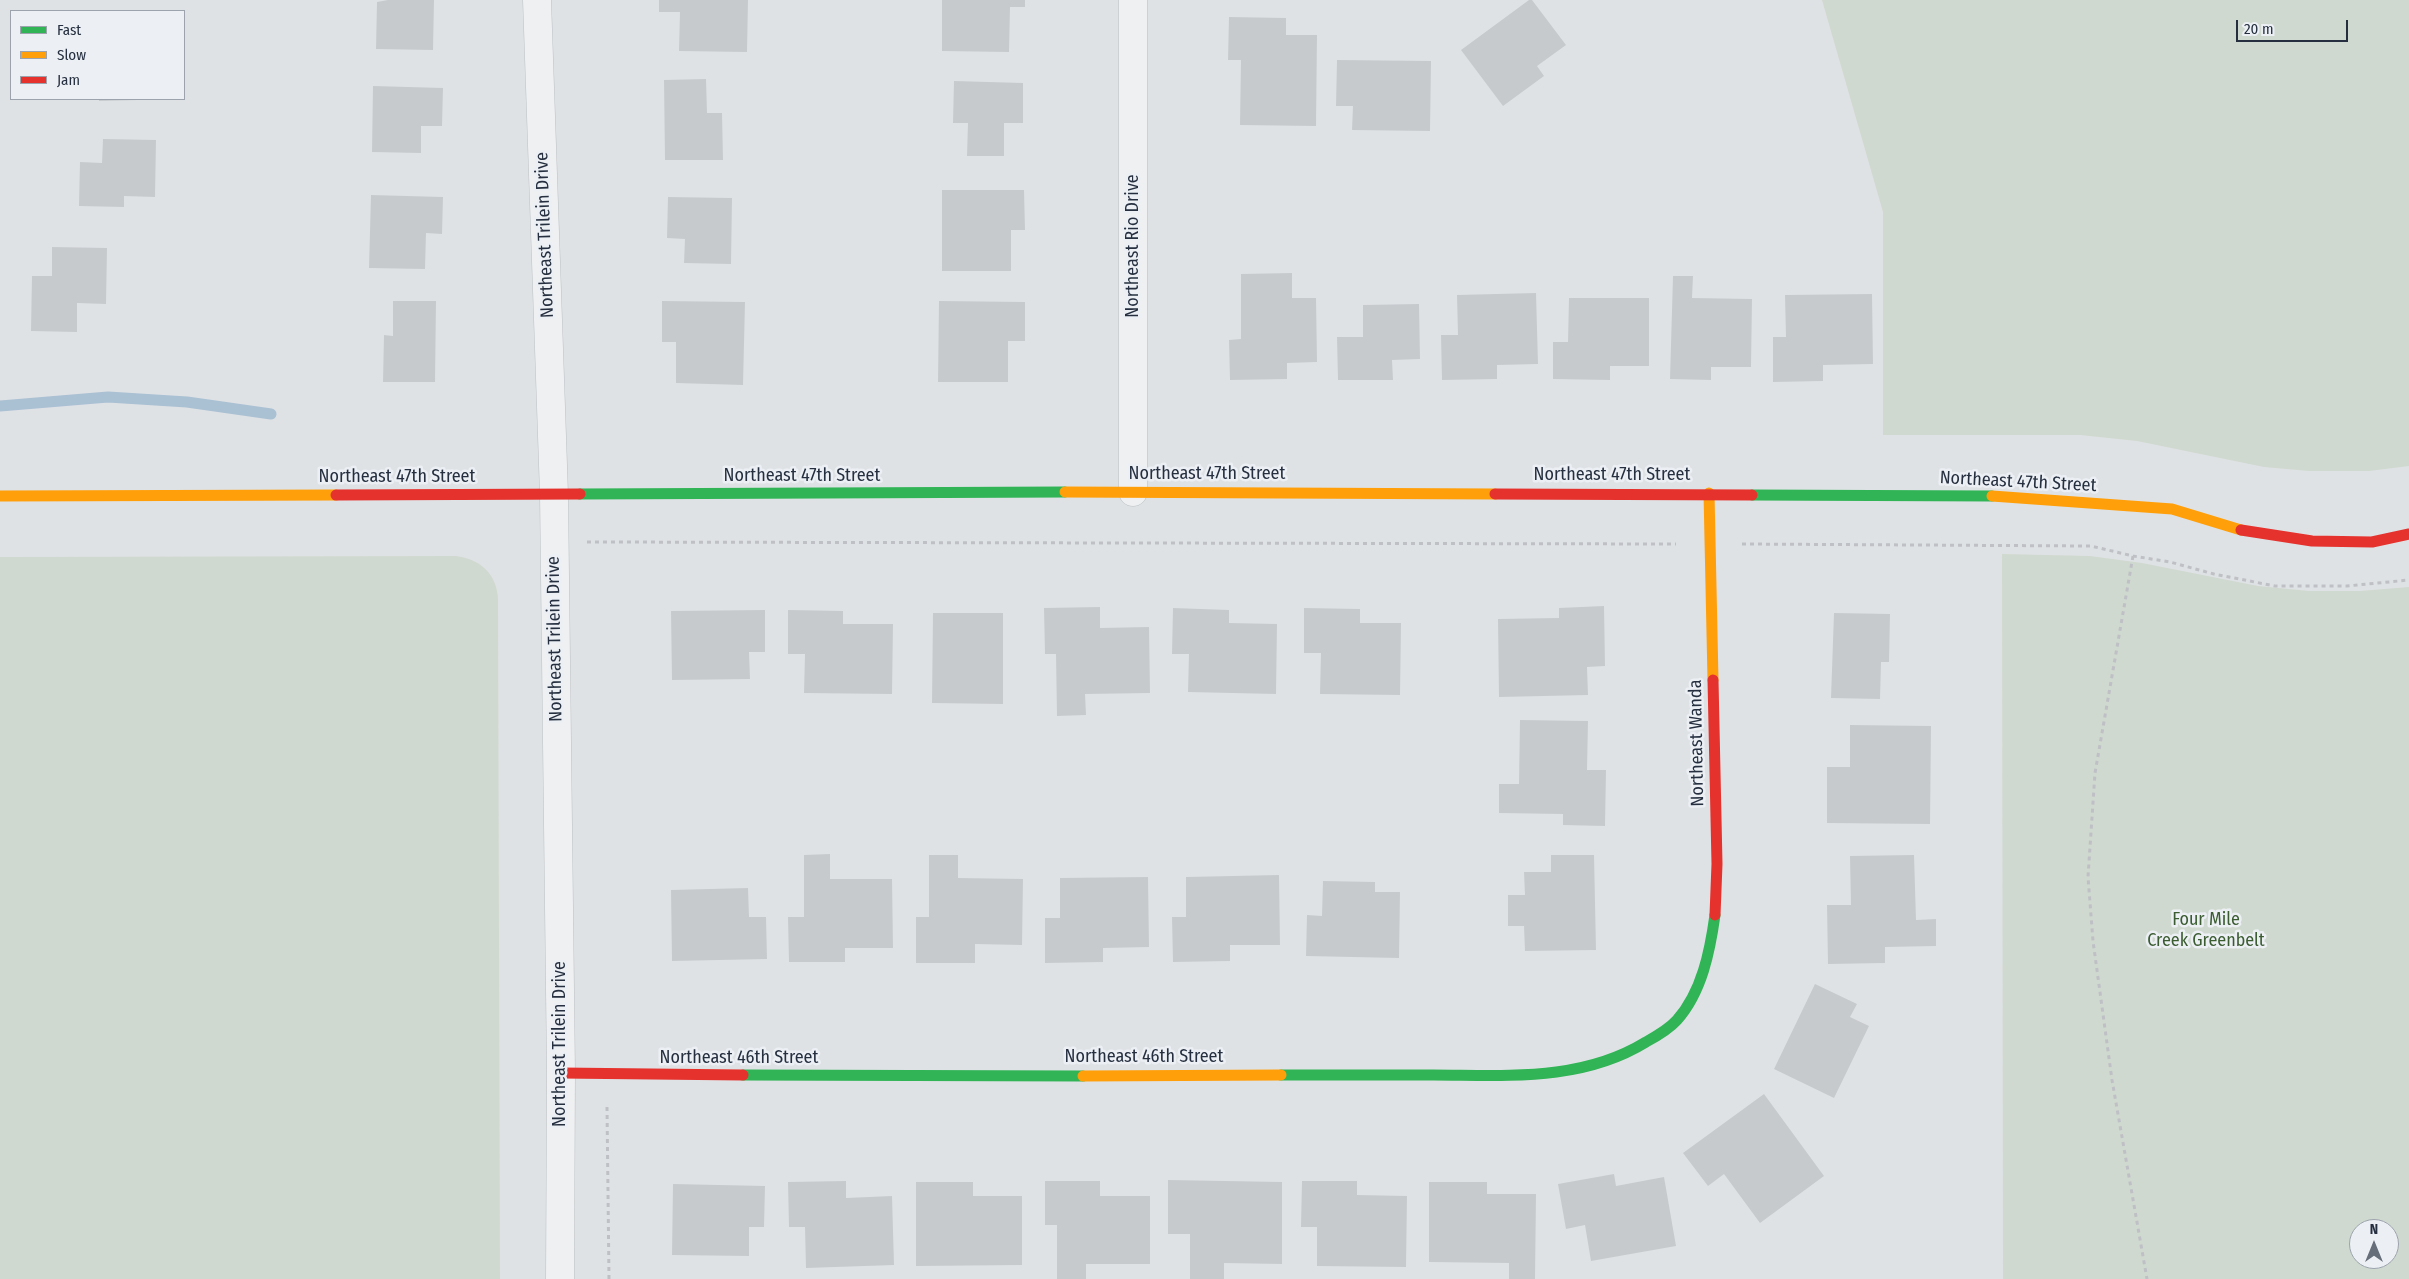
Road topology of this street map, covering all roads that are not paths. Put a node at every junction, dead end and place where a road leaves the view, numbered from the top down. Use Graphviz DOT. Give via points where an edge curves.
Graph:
graph roads {
  1 [pos="537,0"];
  2 [pos="1133,0"];
  3 [pos="1133,492"];
  4 [pos="1709,493"];
  5 [pos="554,494"];
  6 [pos="0,496"];
  7 [pos="2409,534"];
  8 [pos="1695,989"];
  9 [pos="561,1074"];
  10 [pos="560,1279"];
  1 -- 5 [label="street, Northeast Trilein Drive"];
  2 -- 3 [label="street, Northeast Rio Drive"];
  3 -- 4 [label="street, Northeast 47th Street"];
  3 -- 5 [label="street, Northeast 47th Street"];
  4 -- 7 [label="street, Northeast 47th Street" via="2012,496 2172,509 2240,530 2312,541 2372,542"];
  4 -- 8 [label="street, Northeast Wanda" via="1717,836 1714,918 1708,957"];
  5 -- 6 [label="street, Northeast 47th Street"];
  5 -- 9 [label="street, Northeast Trilein Drive"];
  8 -- 9 [label="street, Northeast 46th Street" via="1676,1021 1645,1044 1614,1060 1575,1070 1510,1078 1427,1075"];
  9 -- 10 [label="street, Northeast Trilein Drive"];
}
